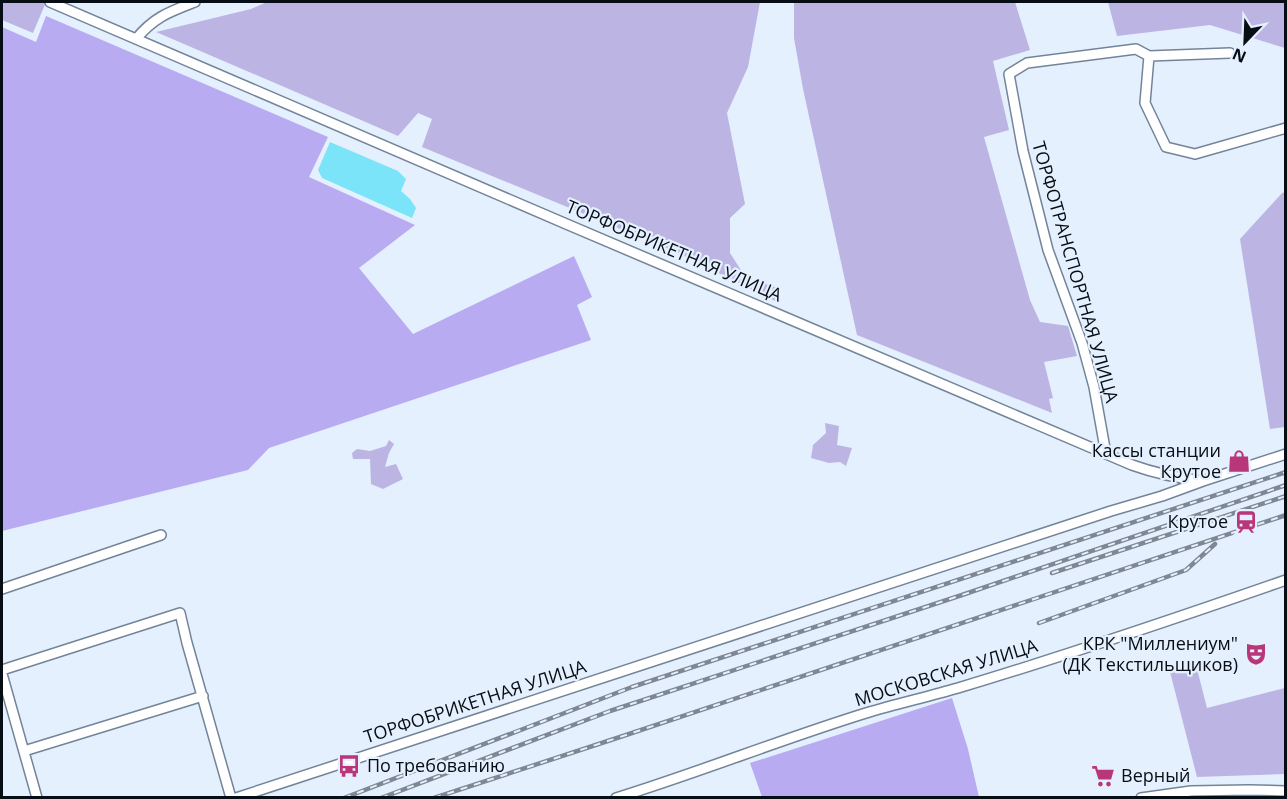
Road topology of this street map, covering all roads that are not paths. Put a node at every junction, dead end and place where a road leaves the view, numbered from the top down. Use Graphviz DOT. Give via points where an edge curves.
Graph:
graph roads {
  1 [pos="50,2"];
  2 [pos="195,2"];
  3 [pos="136,39"];
  4 [pos="1230,53"];
  5 [pos="1149,56"];
  6 [pos="1286,128"];
  7 [pos="1106,454"];
  8 [pos="1286,454"];
  9 [pos="1203,481"];
  10 [pos="161,536"];
  11 [pos="1286,580"];
  12 [pos="2,589"];
  13 [pos="2,672"];
  14 [pos="203,696"];
  15 [pos="24,751"];
  16 [pos="1286,791"];
  17 [pos="37,798"];
  18 [pos="231,798"];
  19 [pos="236,798"];
  20 [pos="616,798"];
  21 [pos="1141,798"];
  1 -- 3 [label="street, ТОРФОБРИКЕТНАЯ УЛИЦА"];
  2 -- 3 [label="street" via="160,16"];
  3 -- 7 [label="street, ТОРФОБРИКЕТНАЯ УЛИЦА"];
  4 -- 5 [label="street, ТОРФОТРАНСПОРТНАЯ УЛИЦА"];
  5 -- 6 [label="street" via="1145,103 1166,147 1195,154"];
  5 -- 7 [label="street, ТОРФОТРАНСПОРТНАЯ УЛИЦА" via="1136,49 1027,63 1009,74 1048,250 1082,343"];
  7 -- 9 [label="street, ТОРФОБРИКЕТНАЯ УЛИЦА" via="1155,474"];
  8 -- 9 [label="street, ТОРФОБРИКЕТНАЯ УЛИЦА"];
  9 -- 19 [label="street, ТОРФОБРИКЕТНАЯ УЛИЦА"];
  10 -- 12 [label="street"];
  11 -- 20 [label="street, МОСКОВСКАЯ УЛИЦА" via="956,689 865,713"];
  13 -- 14 [label="street" via="180,613"];
  13 -- 15 [label="street"];
  14 -- 15 [label="street"];
  14 -- 18 [label="street"];
  15 -- 17 [label="street"];
  16 -- 21 [label="street" via="1191,792"];
}
